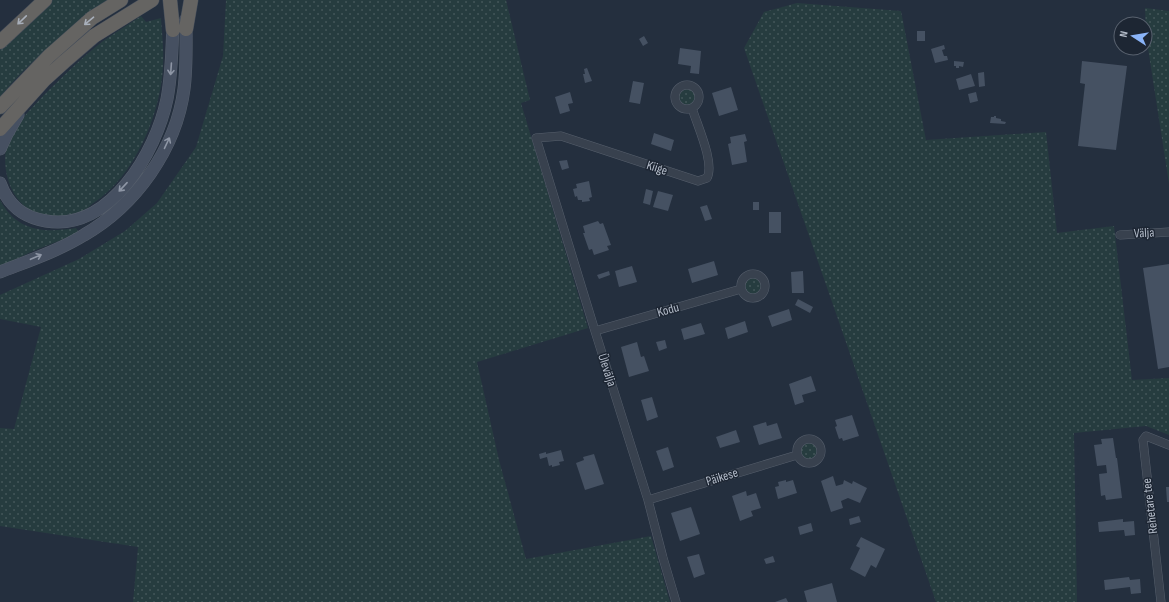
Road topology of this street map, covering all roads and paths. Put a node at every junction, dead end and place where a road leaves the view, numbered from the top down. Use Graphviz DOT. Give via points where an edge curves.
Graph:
graph roads {
  1 [pos="45,0"];
  2 [pos="121,0"];
  3 [pos="170,0"];
  4 [pos="173,0"];
  5 [pos="186,0"];
  6 [pos="191,0"];
  7 [pos="148,2"];
  8 [pos="180,30"];
  9 [pos="0,42"];
  10 [pos="44,80"];
  11 [pos="0,107"];
  12 [pos="692,108"];
  13 [pos="0,129"];
  14 [pos="536,138"];
  15 [pos="0,149"];
  16 [pos="0,182"];
  17 [pos="1169,232"];
  18 [pos="1120,235"];
  19 [pos="0,272"];
  20 [pos="741,289"];
  21 [pos="595,331"];
  22 [pos="1169,445"];
  23 [pos="797,455"];
  24 [pos="648,500"];
  25 [pos="676,602"];
  26 [pos="1161,602"];
  1 -- 9 [label="highway, one-way"];
  2 -- 11 [label="highway, one-way" via="92,18 49,56"];
  3 -- 8 [label="highway"];
  4 -- 8 [label="main road"];
  5 -- 8 [label="main road"];
  6 -- 8 [label="highway"];
  7 -- 10 [label="highway" via="94,36"];
  8 -- 16 [label="main road, one-way" via="161,122 140,166 108,202 93,213 76,220 55,223 26,215 4,195"];
  19 -- 8 [label="main road, one-way" via="84,236 127,202 148,177 163,153 180,110 184,89"];
  10 -- 13 [label="highway"];
  10 -- 15 [label="main road" via="15,119"];
  12 -- 14 [label="street, Kiige" via="710,168 707,178 698,181 561,136"];
  14 -- 21 [label="street, Ülevälja"];
  17 -- 18 [label="street, Välja"];
  20 -- 21 [label="street, Kodu"];
  21 -- 24 [label="street, Ülevälja"];
  22 -- 26 [label="street, Rehetare tee" via="1146,436 1143,440"];
  23 -- 24 [label="street, Päikese"];
  24 -- 25 [label="street, Ülevälja"];
}
